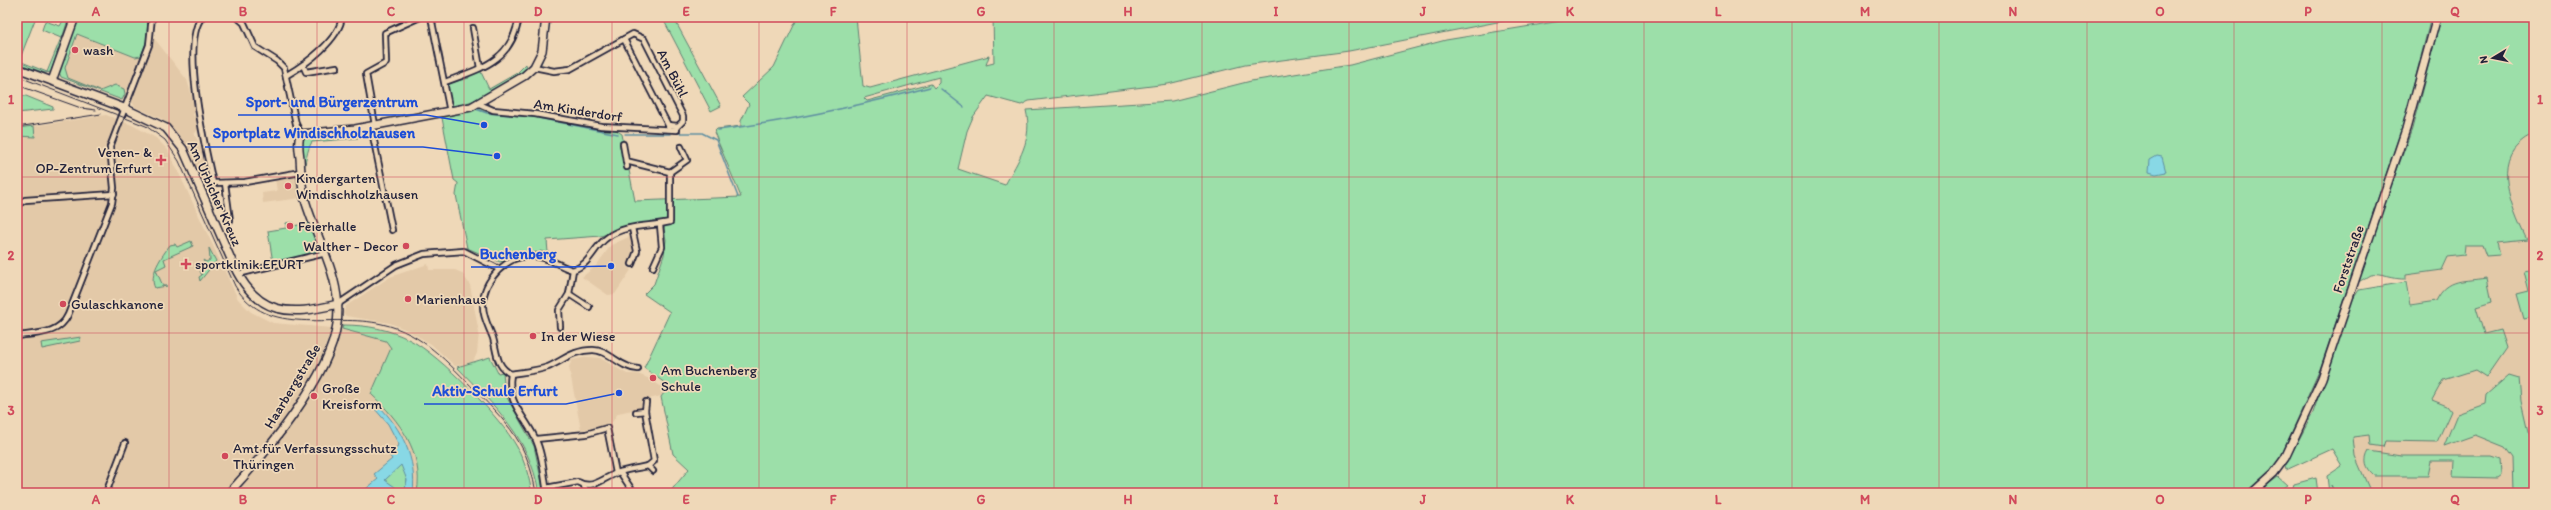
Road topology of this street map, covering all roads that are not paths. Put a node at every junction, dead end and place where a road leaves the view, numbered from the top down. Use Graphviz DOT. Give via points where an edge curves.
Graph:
graph roads {
  1 [pos="75,17"];
  2 [pos="152,17"];
  3 [pos="201,17"];
  4 [pos="237,17"];
  5 [pos="342,17"];
  6 [pos="420,17"];
  7 [pos="431,17"];
  8 [pos="519,17"];
  9 [pos="546,17"];
  10 [pos="2436,17"];
  11 [pos="473,28"];
  12 [pos="624,39"];
  13 [pos="303,65"];
  14 [pos="336,67"];
  15 [pos="534,67"];
  16 [pos="17,68"];
  17 [pos="480,68"];
  18 [pos="287,75"];
  19 [pos="52,81"];
  20 [pos="445,82"];
  21 [pos="477,103"];
  22 [pos="124,108"];
  23 [pos="450,112"];
  24 [pos="373,126"];
  25 [pos="669,127"];
  26 [pos="677,130"];
  27 [pos="301,134"];
  28 [pos="623,144"];
  29 [pos="681,147"];
  30 [pos="626,161"];
  31 [pos="627,167"];
  32 [pos="301,172"];
  33 [pos="670,172"];
  34 [pos="225,183"];
  35 [pos="114,194"];
  36 [pos="17,205"];
  37 [pos="230,220"];
  38 [pos="660,225"];
  39 [pos="632,228"];
  40 [pos="392,230"];
  41 [pos="326,253"];
  42 [pos="632,264"];
  43 [pos="653,268"];
  44 [pos="499,269"];
  45 [pos="573,270"];
  46 [pos="238,274"];
  47 [pos="569,294"];
  48 [pos="338,304"];
  49 [pos="589,307"];
  50 [pos="560,327"];
  51 [pos="17,336"];
  52 [pos="638,369"];
  53 [pos="511,374"];
  54 [pos="646,402"];
  55 [pos="645,411"];
  56 [pos="636,412"];
  57 [pos="536,439"];
  58 [pos="126,442"];
  59 [pos="648,466"];
  60 [pos="652,471"];
  61 [pos="618,473"];
  62 [pos="584,486"];
  63 [pos="547,490"];
  64 [pos="106,493"];
  65 [pos="229,493"];
  66 [pos="587,493"];
  67 [pos="634,493"];
  68 [pos="2252,493"];
  1 -- 19 [label="street"];
  2 -- 22 [label="street" via="149,46"];
  3 -- 34 [label="street" via="194,41 194,86 213,183"];
  4 -- 18 [label="street, Haarbergstraße" via="244,23 256,47 280,63"];
  5 -- 13 [label="street" via="339,30"];
  6 -- 24 [label="street" via="385,33 386,63 366,74"];
  7 -- 20 [label="street"];
  8 -- 17 [label="street" via="514,40 508,48"];
  9 -- 15 [label="street" via="542,51"];
  10 -- 68 [label="street, Forststraße" via="2406,129 2322,378 2285,458 2274,473"];
  11 -- 17 [label="street"];
  12 -- 15 [label="street, Am Bühl" via="570,69 554,71"];
  12 -- 25 [label="street, Am Bühl"];
  12 -- 25 [label="street, Am Bühl" via="634,34 644,39 683,116 678,126"];
  13 -- 14 [label="street" via="306,72"];
  13 -- 18 [label="street"];
  15 -- 21 [label="street" via="524,76"];
  16 -- 19 [label="street, Am Urbicher Kreuz"];
  17 -- 20 [label="street"];
  18 -- 27 [label="street, Haarbergstraße" via="296,124"];
  19 -- 22 [label="street, Am Urbicher Kreuz"];
  20 -- 23 [label="street"];
  21 -- 23 [label="street"];
  21 -- 25 [label="street, Am Kinderdorf" via="494,110 535,114 601,126"];
  22 -- 35 [label="street" via="110,150"];
  22 -- 46 [label="street, Am Urbicher Kreuz" via="159,123 178,142"];
  23 -- 24 [label="street"];
  24 -- 27 [label="street"];
  24 -- 40 [label="street"];
  25 -- 26 [label="street, Am Kinderdorf"];
  27 -- 32 [label="street, Haarbergstraße" via="298,142"];
  28 -- 30 [label="street"];
  29 -- 33 [label="street" via="687,160 672,168"];
  30 -- 31 [label="street"];
  30 -- 33 [label="street"];
  32 -- 34 [label="street"];
  32 -- 41 [label="street, Haarbergstraße" via="305,199"];
  33 -- 38 [label="street" via="670,222"];
  34 -- 37 [label="street"];
  35 -- 36 [label="street" via="25,200"];
  35 -- 51 [label="street" via="66,320 50,331"];
  38 -- 39 [label="street" via="648,224"];
  38 -- 43 [label="street" via="662,247"];
  39 -- 42 [label="street" via="637,251"];
  39 -- 45 [label="street" via="607,237 588,262"];
  41 -- 46 [label="street"];
  41 -- 48 [label="street, Haarbergstraße" via="335,282"];
  44 -- 45 [label="street" via="513,259 534,256"];
  44 -- 48 [label="street" via="464,251 424,254 396,265"];
  44 -- 53 [label="street" via="486,292 483,307 500,366"];
  45 -- 47 [label="street"];
  46 -- 48 [label="street, Am Urbicher Kreuz" via="254,297 276,308 305,310"];
  47 -- 49 [label="street"];
  47 -- 50 [label="street" via="559,310"];
  48 -- 65 [label="street, Haarbergstraße" via="333,340 318,372 290,419"];
  52 -- 53 [label="street" via="626,368 598,351 583,352 563,358 544,368"];
  53 -- 57 [label="street" via="509,384 512,402"];
  54 -- 55 [label="street"];
  55 -- 56 [label="street"];
  55 -- 59 [label="street" via="654,460"];
  57 -- 61 [label="street" via="586,434 607,428"];
  57 -- 63 [label="street"];
  58 -- 64 [label="street"];
  59 -- 60 [label="street"];
  59 -- 61 [label="street"];
  61 -- 62 [label="street" via="590,486"];
  61 -- 67 [label="street"];
  62 -- 63 [label="street" via="578,482"];
  62 -- 66 [label="street"];
}
